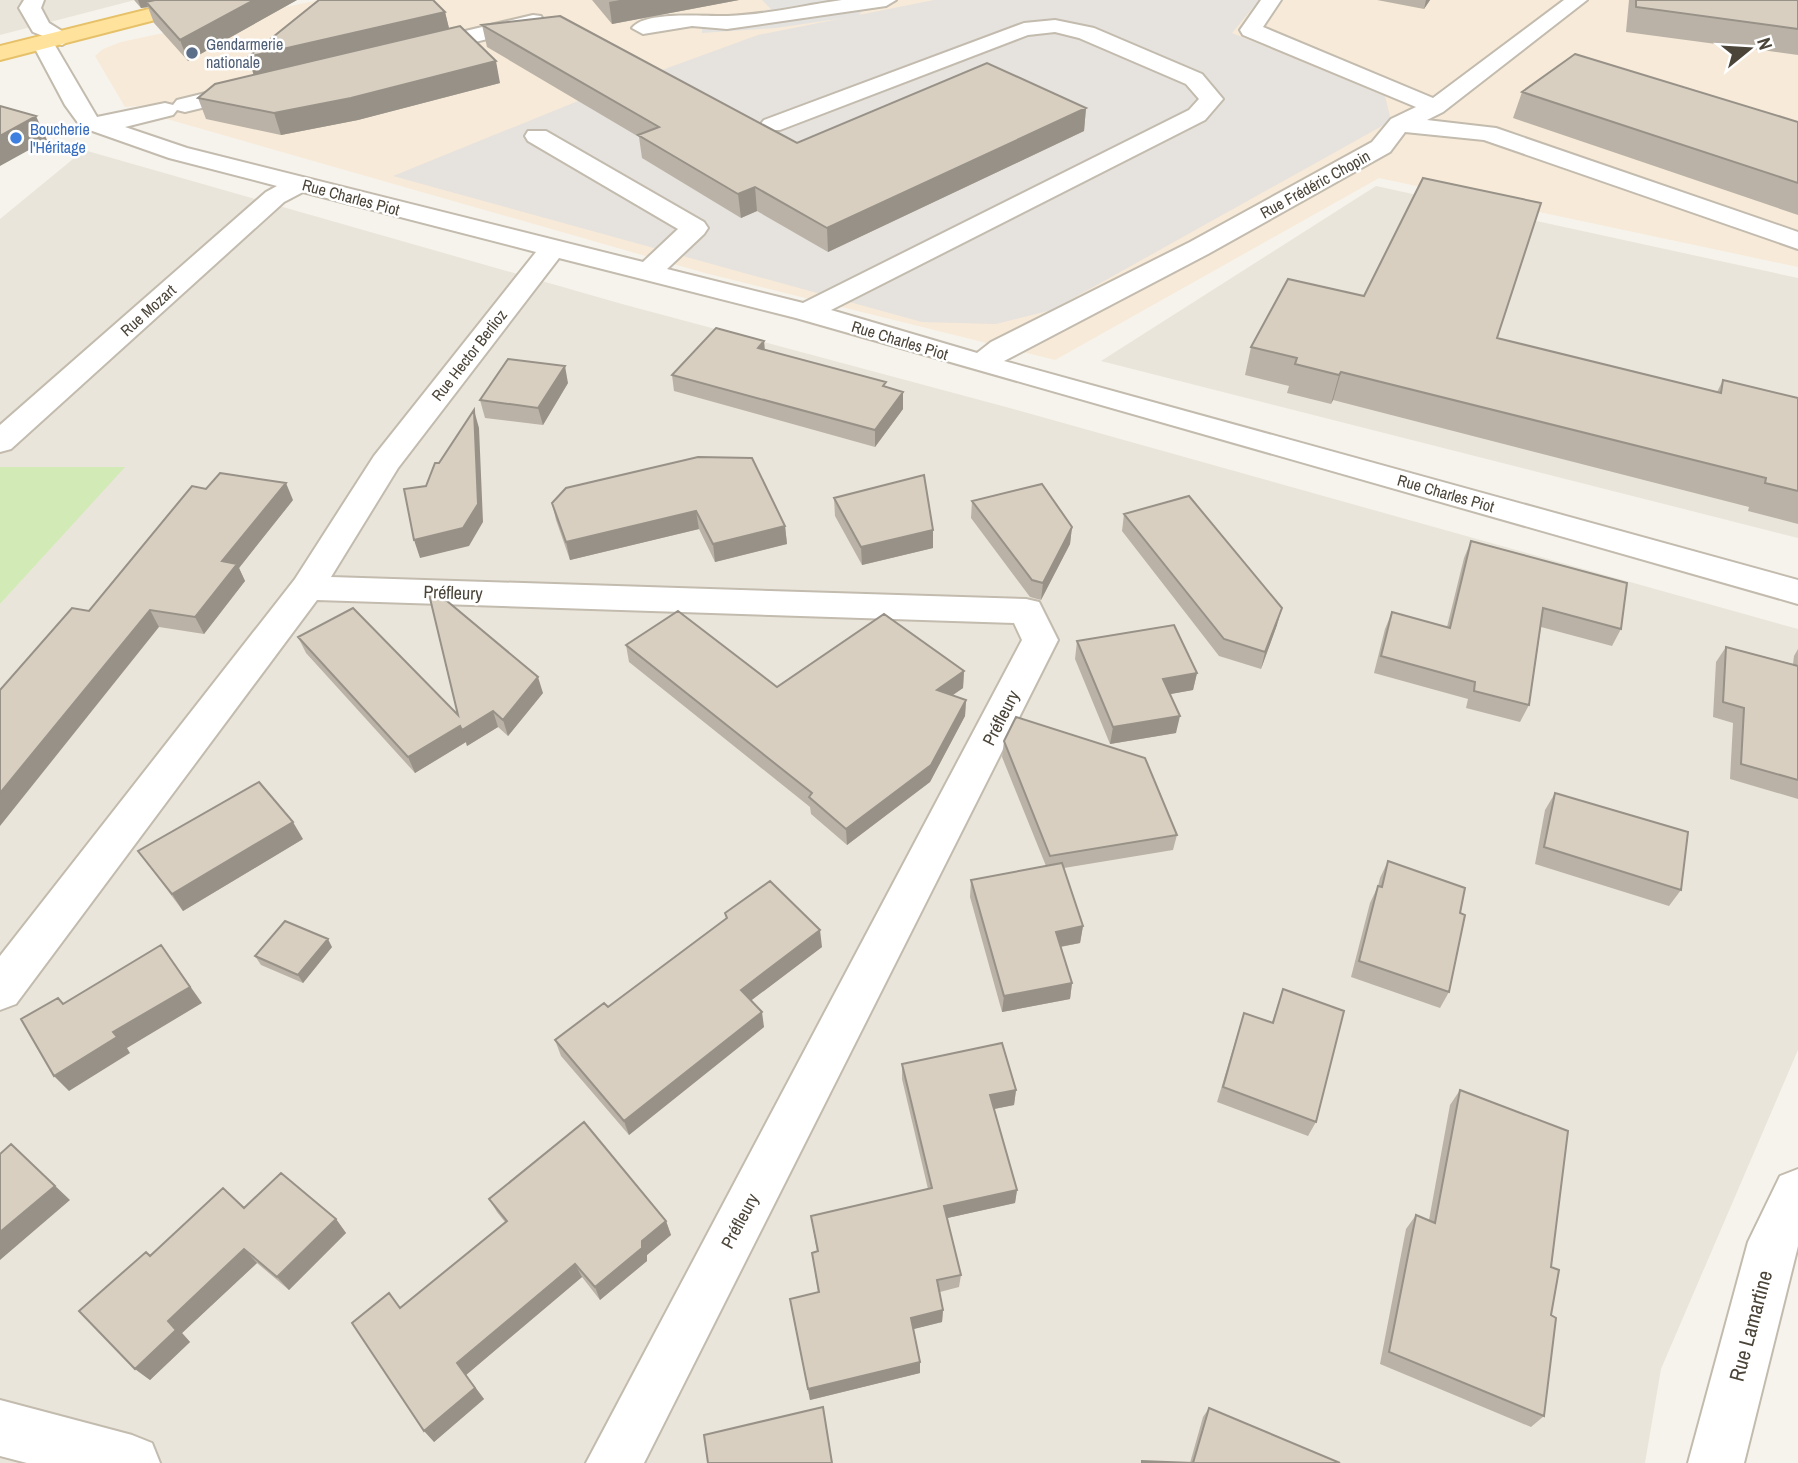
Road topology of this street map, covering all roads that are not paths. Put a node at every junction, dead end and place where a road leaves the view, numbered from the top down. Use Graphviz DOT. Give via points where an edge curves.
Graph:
graph roads {
  1 [pos="34,0"];
  2 [pos="210,0"];
  3 [pos="886,0"];
  4 [pos="1271,0"];
  5 [pos="1577,0"];
  6 [pos="543,19"];
  7 [pos="643,28"];
  8 [pos="53,40"];
  9 [pos="0,53"];
  10 [pos="397,54"];
  11 [pos="278,83"];
  12 [pos="1435,107"];
  13 [pos="1399,124"];
  14 [pos="772,125"];
  15 [pos="97,126"];
  16 [pos="537,136"];
  17 [pos="299,184"];
  18 [pos="1798,241"];
  19 [pos="553,248"];
  20 [pos="647,273"];
  21 [pos="806,312"];
  22 [pos="982,364"];
  23 [pos="0,442"];
  24 [pos="307,588"];
  25 [pos="1798,592"];
  26 [pos="0,990"];
  27 [pos="1798,1193"];
  28 [pos="0,1428"];
  29 [pos="132,1463"];
  30 [pos="614,1463"];
  31 [pos="1716,1463"];
  1 -- 8 [label="street" via="30,8"];
  2 -- 8 [label="main road"];
  3 -- 7 [label="street" via="727,23 692,20"];
  4 -- 12 [label="street" via="1251,30"];
  5 -- 12 [label="street, Rue Frédéric Chopin"];
  6 -- 10 [label="street"];
  8 -- 9 [label="main road"];
  8 -- 15 [label="street" via="80,113"];
  11 -- 15 [label="street"];
  12 -- 13 [label="street, Rue Frédéric Chopin"];
  13 -- 18 [label="street" via="1487,133"];
  13 -- 22 [label="street, Rue Frédéric Chopin" via="1381,147 1199,248 1001,348"];
  14 -- 21 [label="street" via="1024,29 1055,26 1086,33 1194,79 1211,99 1197,115"];
  15 -- 17 [label="street, Rue Charles Piot" via="178,153"];
  16 -- 20 [label="street" via="695,228"];
  17 -- 19 [label="street, Rue Charles Piot"];
  17 -- 23 [label="street, Rue Mozart" via="275,197"];
  19 -- 20 [label="street, Rue Charles Piot"];
  19 -- 24 [label="street, Rue Hector Berlioz" via="385,463"];
  20 -- 21 [label="street, Rue Charles Piot"];
  21 -- 22 [label="street, Rue Charles Piot"];
  22 -- 25 [label="street, Rue Charles Piot"];
  24 -- 26 [label="street"];
  24 -- 30 [label="street, Préfleury" via="1026,611 1040,640"];
  27 -- 31 [label="street, Rue Lamartine" via="1773,1242"];
  28 -- 29 [label="street"];
}
